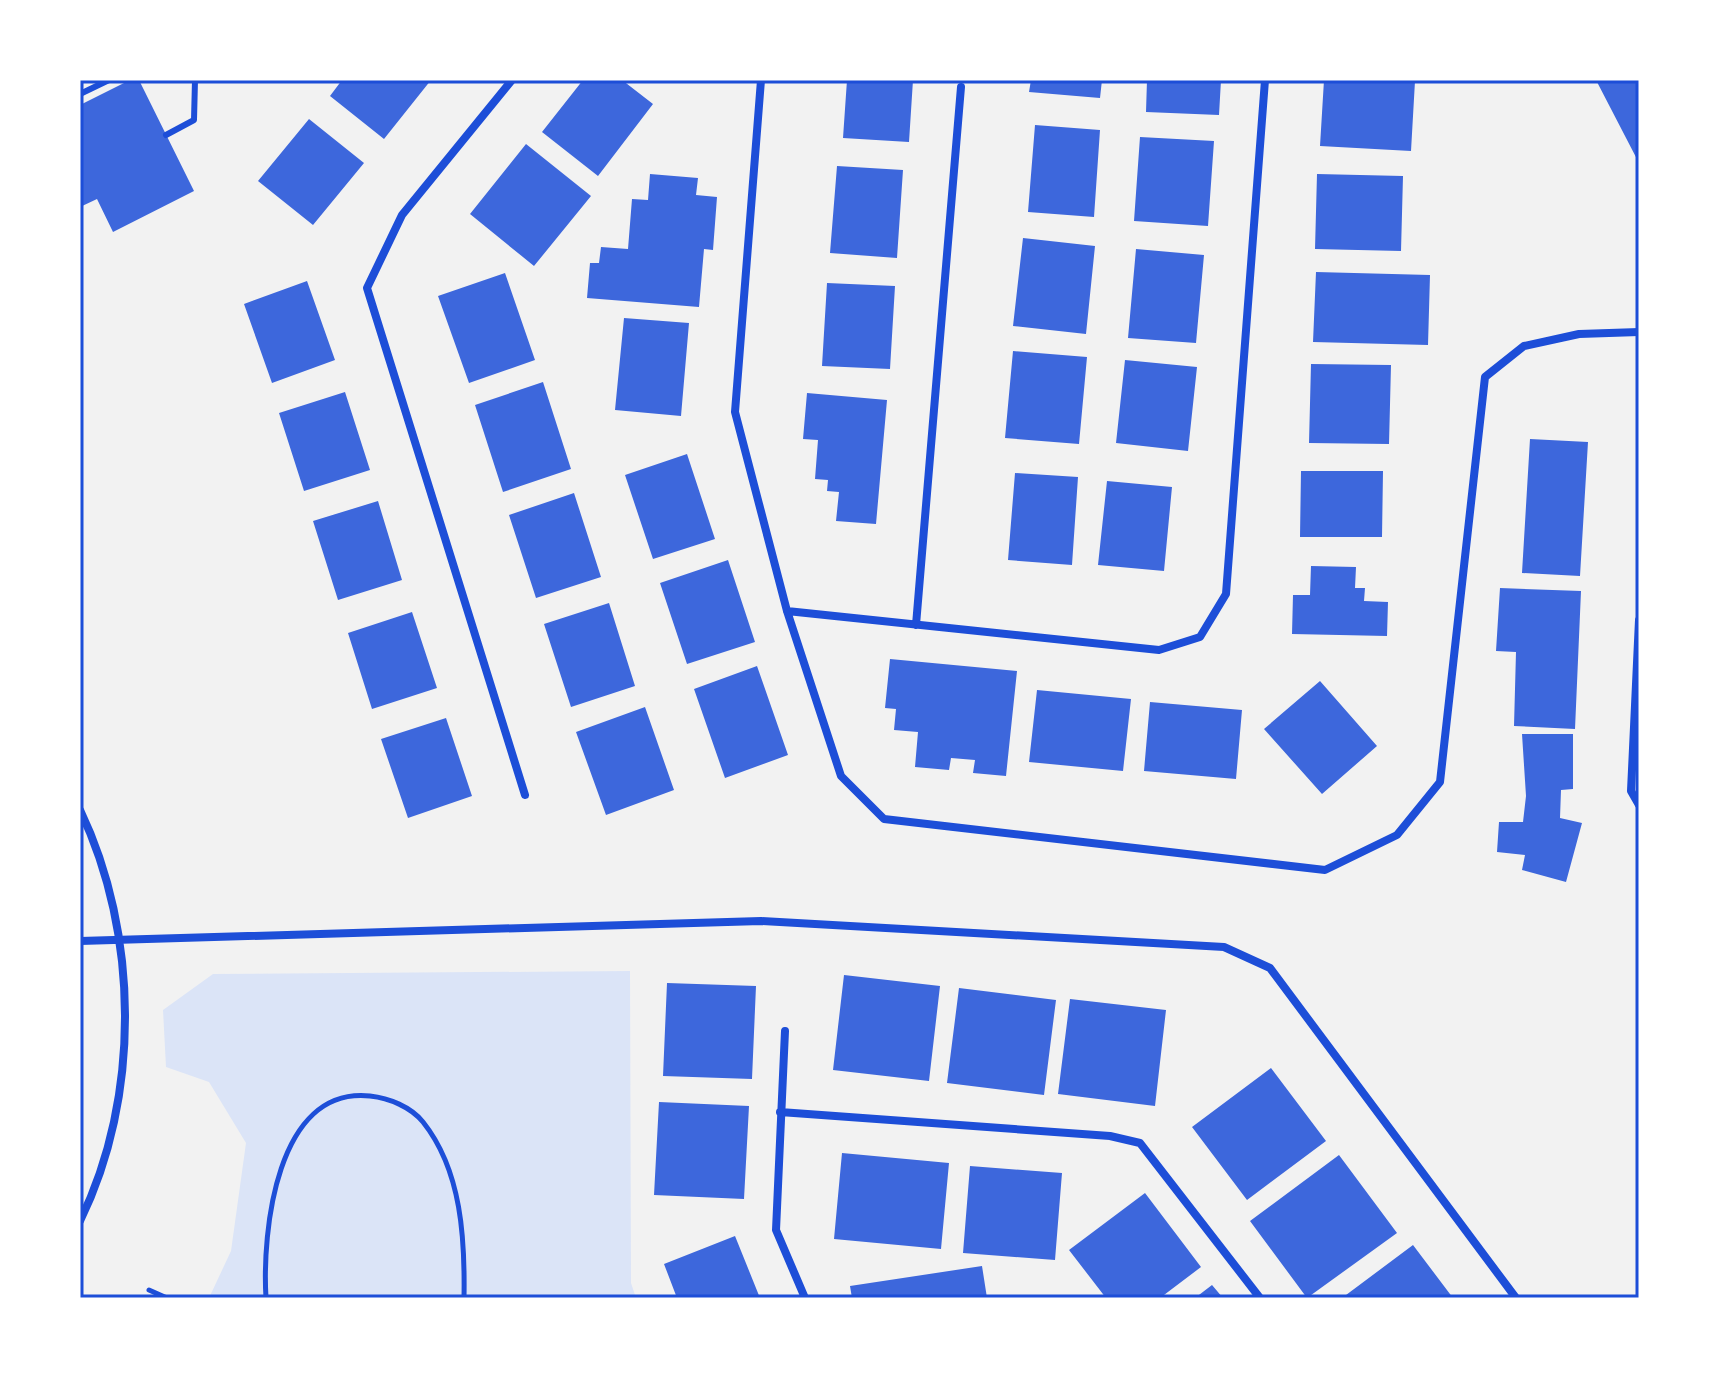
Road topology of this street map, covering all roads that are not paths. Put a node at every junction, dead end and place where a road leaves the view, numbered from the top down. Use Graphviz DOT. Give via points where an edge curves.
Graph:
graph roads {
  1 [pos="109,80"];
  2 [pos="195,80"];
  3 [pos="512,80"];
  4 [pos="761,80"];
  5 [pos="1265,80"];
  6 [pos="961,87"];
  7 [pos="80,94"];
  8 [pos="166,135"];
  9 [pos="1639,332"];
  10 [pos="787,611"];
  11 [pos="1639,620"];
  12 [pos="916,625"];
  13 [pos="525,795"];
  14 [pos="1639,805"];
  15 [pos="80,810"];
  16 [pos="118,937"];
  17 [pos="80,941"];
  18 [pos="785,1031"];
  19 [pos="780,1112"];
  20 [pos="80,1221"];
  21 [pos="805,1298"];
  22 [pos="1260,1298"];
  23 [pos="1516,1298"];
  1 -- 7 [label="lane"];
  2 -- 8 [label="lane" via="194,120"];
  3 -- 13 [label="street" via="402,215 367,288"];
  4 -- 10 [label="street" via="735,412"];
  5 -- 12 [label="street" via="1226,594 1200,637 1159,650"];
  6 -- 12 [label="street"];
  9 -- 10 [label="street" via="1579,334 1524,346 1485,377 1440,782 1397,835 1325,870 884,819 841,776"];
  10 -- 12 [label="street"];
  11 -- 14 [label="street" via="1631,791"];
  15 -- 16 [label="street" via="96,843"];
  16 -- 17 [label="street"];
  16 -- 20 [label="street" via="124,1008 116,1101 106,1150"];
  16 -- 23 [label="street" via="761,921 1224,947 1270,968"];
  18 -- 19 [label="street"];
  19 -- 21 [label="street" via="776,1230"];
  19 -- 22 [label="street" via="1110,1136 1140,1143"];
}
